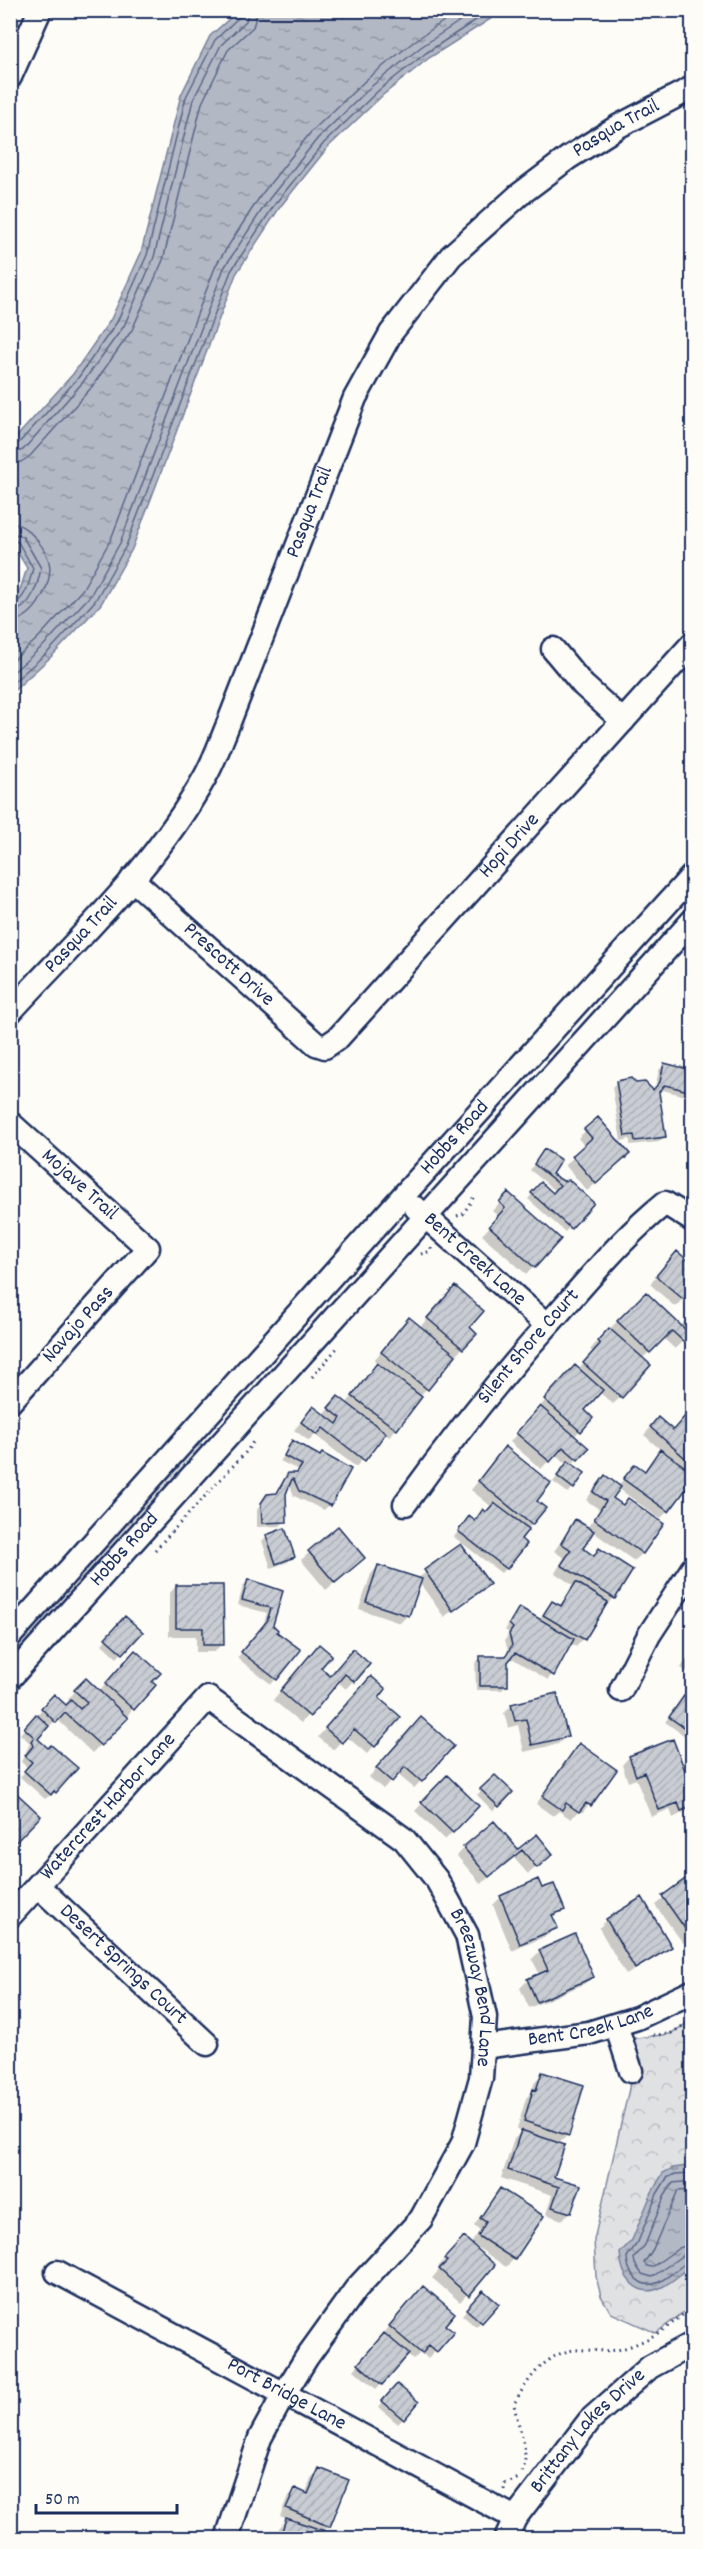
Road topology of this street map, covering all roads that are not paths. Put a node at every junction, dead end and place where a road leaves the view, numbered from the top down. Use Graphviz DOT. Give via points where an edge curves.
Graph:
graph roads {
  1 [pos="40,10"];
  2 [pos="10,77"];
  3 [pos="693,88"];
  4 [pos="693,644"];
  5 [pos="553,649"];
  6 [pos="623,721"];
  7 [pos="693,876"];
  8 [pos="132,879"];
  9 [pos="693,921"];
  10 [pos="10,1012"];
  11 [pos="325,1047"];
  12 [pos="10,1123"];
  13 [pos="403,1196"];
  14 [pos="425,1217"];
  15 [pos="693,1220"];
  16 [pos="148,1248"];
  17 [pos="546,1325"];
  18 [pos="10,1402"];
  19 [pos="220,1403"];
  20 [pos="243,1423"];
  21 [pos="405,1504"];
  22 [pos="693,1569"];
  23 [pos="10,1636"];
  24 [pos="10,1678"];
  25 [pos="621,1690"];
  26 [pos="208,1698"];
  27 [pos="38,1886"];
  28 [pos="10,1916"];
  29 [pos="693,1992"];
  30 [pos="616,2025"];
  31 [pos="207,2044"];
  32 [pos="483,2047"];
  33 [pos="631,2071"];
  34 [pos="57,2272"];
  35 [pos="693,2344"];
  36 [pos="284,2394"];
  37 [pos="507,2522"];
  38 [pos="227,2538"];
  1 -- 2 [label="street"];
  3 -- 8 [label="street, Pasqua Trail" via="568,158 519,195 452,256 391,333 355,398 205,777 176,823"];
  4 -- 6 [label="street, Hopi Drive"];
  5 -- 6 [label="street"];
  6 -- 11 [label="street, Hopi Drive" via="338,1038"];
  7 -- 13 [label="street, Hobbs Road"];
  8 -- 10 [label="street, Pasqua Trail"];
  8 -- 11 [label="street, Prescott Drive" via="316,1044"];
  9 -- 14 [label="street, Hobbs Road"];
  12 -- 16 [label="street, Mojave Trail"];
  13 -- 14 [label="street, Bent Creek Lane"];
  13 -- 19 [label="street, Hobbs Road"];
  14 -- 17 [label="street, Bent Creek Lane"];
  14 -- 20 [label="street, Hobbs Road"];
  15 -- 17 [label="street, Silent Shore Court" via="665,1203 634,1229"];
  16 -- 18 [label="street, Navajo Pass"];
  17 -- 21 [label="street, Silent Shore Court" via="455,1434"];
  19 -- 20 [label="street"];
  19 -- 23 [label="street, Hobbs Road"];
  20 -- 24 [label="street, Hobbs Road"];
  22 -- 25 [label="street" via="649,1635"];
  26 -- 27 [label="street, Watercrest Harbor Lane"];
  26 -- 32 [label="street, Breezway Bend Lane" via="404,1839 437,1880 467,1935 485,2017"];
  27 -- 28 [label="street, Watercrest Harbor Lane"];
  27 -- 31 [label="street, Desert Springs Court"];
  29 -- 30 [label="street, Bent Creek Lane"];
  30 -- 32 [label="street, Bent Creek Lane" via="589,2033"];
  30 -- 33 [label="street"];
  32 -- 36 [label="street, Breezway Bend Lane" via="481,2078 463,2144 421,2219 356,2289"];
  34 -- 36 [label="street, Port Bridge Lane"];
  35 -- 37 [label="street, Brittany Lakes Drive" via="650,2367 591,2420"];
  36 -- 37 [label="street, Port Bridge Lane"];
  36 -- 38 [label="street, Breezway Bend Lane" via="260,2438"];
}
